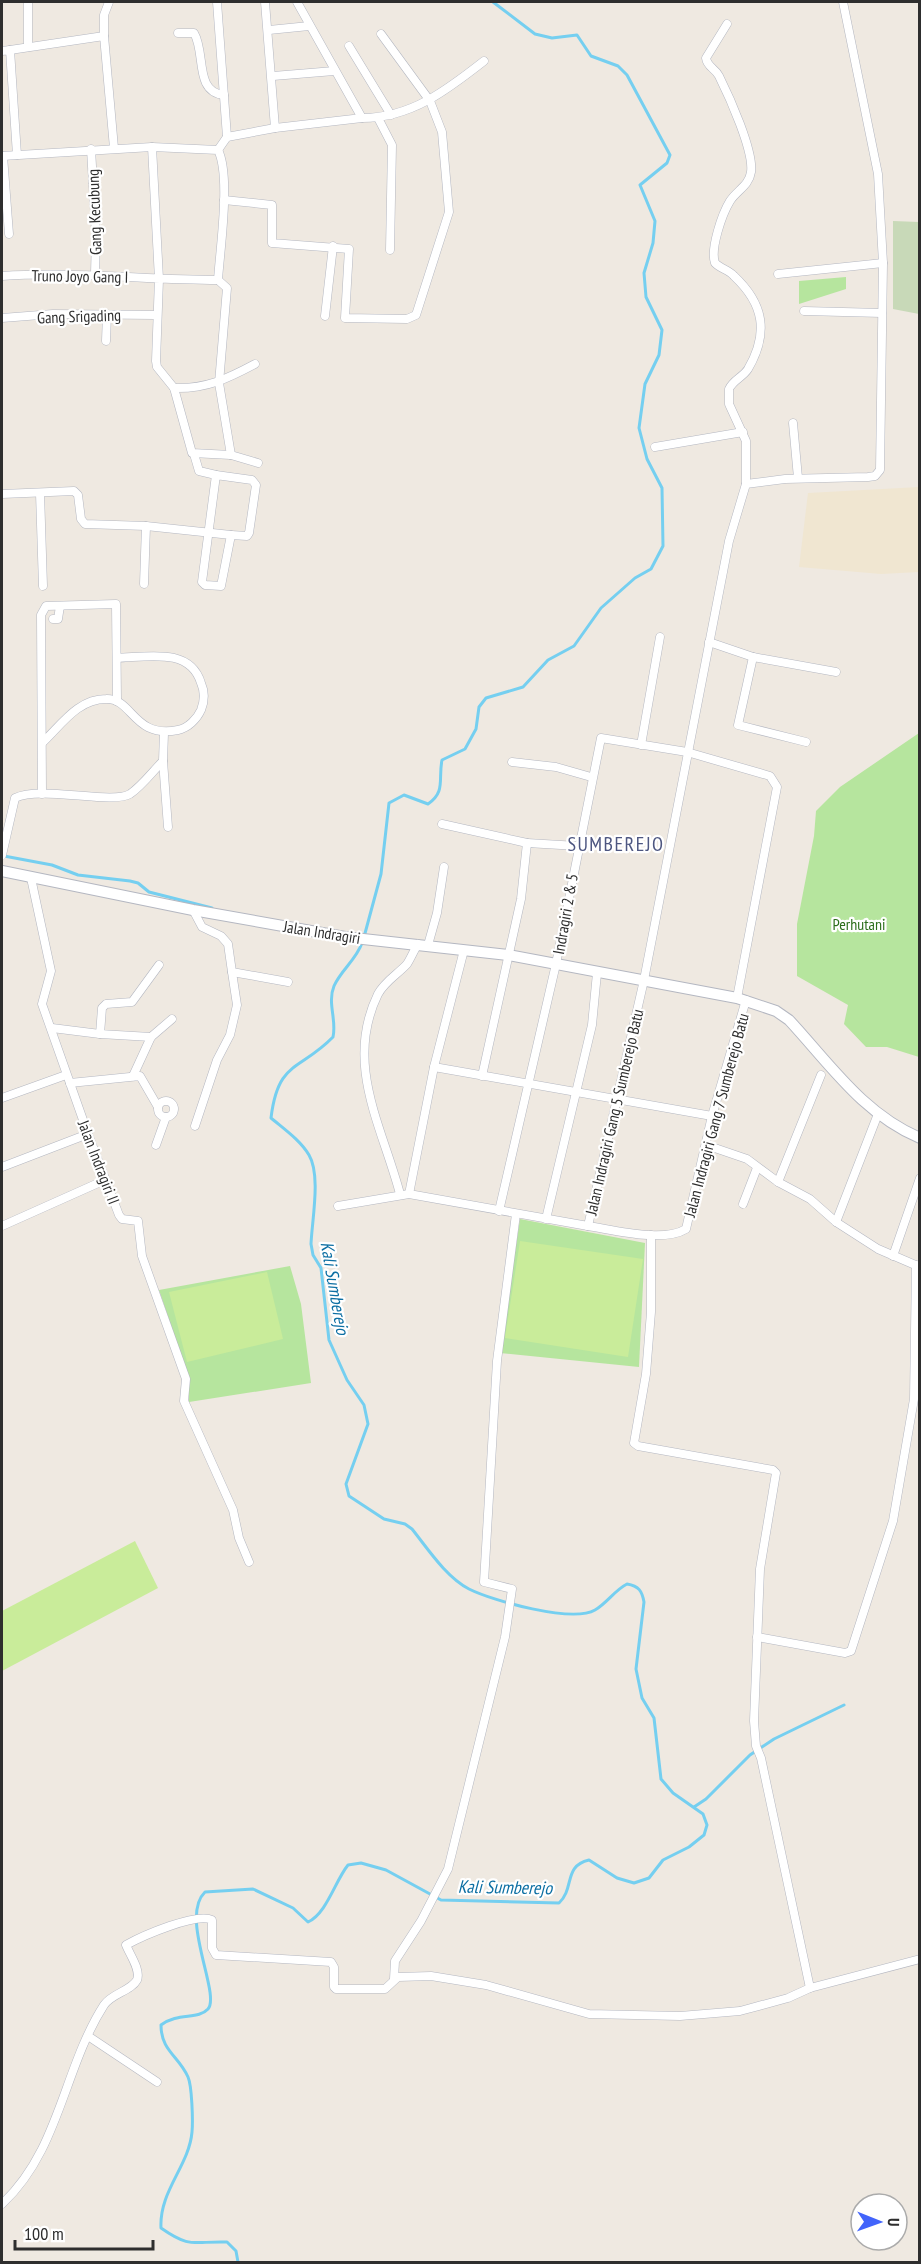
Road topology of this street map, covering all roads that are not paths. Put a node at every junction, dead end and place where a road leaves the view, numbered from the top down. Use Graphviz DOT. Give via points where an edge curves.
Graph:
graph roads {
  1 [pos="28,2"];
  2 [pos="109,2"];
  3 [pos="217,2"];
  4 [pos="265,2"];
  5 [pos="297,2"];
  6 [pos="843,2"];
  7 [pos="727,24"];
  8 [pos="309,26"];
  9 [pos="268,30"];
  10 [pos="178,33"];
  11 [pos="381,34"];
  12 [pos="104,36"];
  13 [pos="349,46"];
  14 [pos="28,47"];
  15 [pos="6,50"];
  16 [pos="484,61"];
  17 [pos="334,71"];
  18 [pos="273,76"];
  19 [pos="224,95"];
  20 [pos="430,100"];
  21 [pos="391,115"];
  22 [pos="362,118"];
  23 [pos="378,118"];
  24 [pos="275,128"];
  25 [pos="227,137"];
  26 [pos="152,147"];
  27 [pos="114,148"];
  28 [pos="91,149"];
  29 [pos="218,150"];
  30 [pos="17,155"];
  31 [pos="2,156"];
  32 [pos="224,200"];
  33 [pos="9,234"];
  34 [pos="333,246"];
  35 [pos="390,250"];
  36 [pos="883,263"];
  37 [pos="95,274"];
  38 [pos="778,274"];
  39 [pos="2,276"];
  40 [pos="159,279"];
  41 [pos="218,280"];
  42 [pos="804,311"];
  43 [pos="882,313"];
  44 [pos="107,314"];
  45 [pos="156,315"];
  46 [pos="325,316"];
  47 [pos="2,318"];
  48 [pos="106,341"];
  49 [pos="255,364"];
  50 [pos="219,383"];
  51 [pos="174,388"];
  52 [pos="793,423"];
  53 [pos="743,432"];
  54 [pos="655,447"];
  55 [pos="194,454"];
  56 [pos="231,455"];
  57 [pos="258,463"];
  58 [pos="216,475"];
  59 [pos="798,478"];
  60 [pos="746,484"];
  61 [pos="40,493"];
  62 [pos="2,494"];
  63 [pos="146,526"];
  64 [pos="209,532"];
  65 [pos="231,535"];
  66 [pos="144,584"];
  67 [pos="44,586"];
  68 [pos="60,606"];
  69 [pos="53,619"];
  70 [pos="660,638"];
  71 [pos="709,642"];
  72 [pos="753,657"];
  73 [pos="117,658"];
  74 [pos="836,672"];
  75 [pos="117,701"];
  76 [pos="164,733"];
  77 [pos="44,742"];
  78 [pos="806,742"];
  79 [pos="641,745"];
  80 [pos="687,752"];
  81 [pos="163,761"];
  82 [pos="512,762"];
  83 [pos="591,777"];
  84 [pos="42,794"];
  85 [pos="442,824"];
  86 [pos="168,827"];
  87 [pos="527,843"];
  88 [pos="578,846"];
  89 [pos="2,853"];
  90 [pos="444,867"];
  91 [pos="2,871"];
  92 [pos="31,878"];
  93 [pos="193,910"];
  94 [pos="423,944"];
  95 [pos="464,950"];
  96 [pos="508,955"];
  97 [pos="556,964"];
  98 [pos="159,965"];
  99 [pos="232,972"];
  100 [pos="597,973"];
  101 [pos="644,980"];
  102 [pos="288,982"];
  103 [pos="741,999"];
  104 [pos="172,1019"];
  105 [pos="52,1028"];
  106 [pos="100,1034"];
  107 [pos="152,1037"];
  108 [pos="434,1067"];
  109 [pos="66,1075"];
  110 [pos="821,1075"];
  111 [pos="133,1076"];
  112 [pos="482,1076"];
  113 [pos="69,1083"];
  114 [pos="526,1084"];
  115 [pos="577,1092"];
  116 [pos="2,1098"];
  117 [pos="615,1098"];
  118 [pos="158,1107"];
  119 [pos="878,1114"];
  120 [pos="712,1116"];
  121 [pos="166,1117"];
  122 [pos="195,1126"];
  123 [pos="87,1134"];
  124 [pos="920,1138"];
  125 [pos="706,1145"];
  126 [pos="156,1146"];
  127 [pos="2,1167"];
  128 [pos="757,1168"];
  129 [pos="920,1178"];
  130 [pos="105,1179"];
  131 [pos="778,1182"];
  132 [pos="405,1194"];
  133 [pos="743,1204"];
  134 [pos="338,1206"];
  135 [pos="499,1211"];
  136 [pos="516,1214"];
  137 [pos="546,1219"];
  138 [pos="836,1222"];
  139 [pos="2,1226"];
  140 [pos="588,1226"];
  141 [pos="651,1235"];
  142 [pos="893,1256"];
  143 [pos="918,1266"];
  144 [pos="249,1562"];
  145 [pos="757,1637"];
  146 [pos="920,1959"];
  147 [pos="394,1979"];
  148 [pos="810,1988"];
  149 [pos="88,2036"];
  150 [pos="157,2082"];
  151 [pos="2,2204"];
  1 -- 14 [label="street"];
  2 -- 12 [label="street" via="104,15"];
  3 -- 19 [label="street"];
  4 -- 9 [label="street"];
  5 -- 8 [label="street"];
  6 -- 36 [label="street" via="878,174"];
  7 -- 53 [label="street" via="706,58 708,66 718,74 752,168 744,187 730,201 712,250 715,263 735,276 760,312 762,329 753,359 729,389 729,405"];
  8 -- 9 [label="street"];
  8 -- 17 [label="street"];
  9 -- 18 [label="street"];
  10 -- 19 [label="street" via="194,33 207,87 214,94"];
  11 -- 20 [label="street"];
  12 -- 14 [label="street"];
  12 -- 27 [label="street"];
  13 -- 21 [label="street"];
  14 -- 15 [label="street"];
  15 -- 30 [label="street"];
  16 -- 20 [label="street"];
  17 -- 18 [label="street"];
  17 -- 22 [label="street"];
  18 -- 24 [label="street"];
  19 -- 25 [label="street"];
  20 -- 21 [label="street"];
  20 -- 34 [label="street" via="442,132 449,212 416,315 407,319 345,318 349,249"];
  21 -- 23 [label="street"];
  22 -- 23 [label="street"];
  22 -- 24 [label="street"];
  23 -- 35 [label="street" via="392,146"];
  24 -- 25 [label="street"];
  25 -- 29 [label="street"];
  26 -- 27 [label="street"];
  26 -- 29 [label="street"];
  26 -- 40 [label="street"];
  27 -- 28 [label="street"];
  28 -- 30 [label="street"];
  28 -- 37 [label="street, Gang Kecubung"];
  29 -- 32 [label="street"];
  30 -- 31 [label="street"];
  31 -- 33 [label="street"];
  32 -- 34 [label="street" via="270,203 272,243"];
  32 -- 41 [label="street"];
  34 -- 46 [label="street"];
  36 -- 38 [label="street"];
  36 -- 43 [label="street"];
  37 -- 39 [label="street, Truno Joyo Gang I"];
  37 -- 40 [label="street, Truno Joyo Gang I"];
  40 -- 41 [label="street, Truno Joyo Gang I"];
  40 -- 45 [label="street"];
  41 -- 50 [label="street" via="225,284 228,296"];
  42 -- 43 [label="street"];
  43 -- 59 [label="street" via="880,470 868,477"];
  44 -- 45 [label="street, Gang Srigading"];
  44 -- 47 [label="street, Gang Srigading"];
  44 -- 48 [label="street"];
  45 -- 51 [label="street" via="157,367"];
  49 -- 50 [label="street"];
  50 -- 51 [label="street" via="193,389"];
  50 -- 56 [label="street"];
  51 -- 55 [label="street"];
  52 -- 59 [label="street"];
  53 -- 54 [label="street"];
  53 -- 60 [label="street, Jalan Indragiri Gang 5 Sumberejo Batu"];
  55 -- 56 [label="street"];
  55 -- 58 [label="street" via="199,471"];
  56 -- 57 [label="street"];
  58 -- 64 [label="street"];
  58 -- 65 [label="street" via="252,480 256,484 249,533"];
  59 -- 60 [label="street"];
  60 -- 71 [label="street, Jalan Indragiri Gang 5 Sumberejo Batu" via="729,541"];
  61 -- 62 [label="street"];
  61 -- 63 [label="street" via="76,493 85,524"];
  61 -- 67 [label="street"];
  63 -- 64 [label="street"];
  63 -- 66 [label="street"];
  64 -- 65 [label="street"];
  64 -- 65 [label="street" via="202,582 205,585 223,586"];
  68 -- 69 [label="street" via="58,619"];
  68 -- 73 [label="street" via="116,604"];
  68 -- 77 [label="street" via="46,606 40,615"];
  70 -- 79 [label="street"];
  71 -- 72 [label="street"];
  71 -- 80 [label="street, Jalan Indragiri Gang 5 Sumberejo Batu"];
  72 -- 74 [label="street"];
  72 -- 78 [label="street" via="738,725"];
  73 -- 75 [label="street"];
  73 -- 76 [label="street" via="177,657 198,671 204,691 200,712 184,729"];
  75 -- 76 [label="street" via="145,727"];
  75 -- 77 [label="street" via="105,698 82,704"];
  76 -- 81 [label="street"];
  77 -- 84 [label="street"];
  79 -- 80 [label="street, Indragiri 2 & 5"];
  79 -- 83 [label="street, Indragiri 2 & 5" via="601,738"];
  80 -- 101 [label="street, Jalan Indragiri Gang 5 Sumberejo Batu"];
  80 -- 103 [label="street, Jalan Indragiri Gang 7 Sumberejo Batu" via="770,776 777,786"];
  81 -- 84 [label="street" via="125,795"];
  81 -- 86 [label="street"];
  82 -- 83 [label="street" via="556,767"];
  83 -- 88 [label="street, Indragiri 2 & 5"];
  84 -- 89 [label="street" via="15,798"];
  85 -- 87 [label="street"];
  87 -- 88 [label="street"];
  87 -- 96 [label="street" via="521,898"];
  88 -- 97 [label="street, Indragiri 2 & 5"];
  90 -- 94 [label="street" via="437,913"];
  91 -- 92 [label="street, Jalan Indragiri"];
  92 -- 93 [label="street, Jalan Indragiri"];
  92 -- 105 [label="street, Jalan Indragiri II" via="50,964 42,1001"];
  93 -- 94 [label="street, Jalan Indragiri" via="345,937"];
  93 -- 99 [label="street" via="202,927 228,944"];
  94 -- 95 [label="street, Jalan Indragiri"];
  94 -- 132 [label="street" via="379,992 362,1054 371,1103"];
  95 -- 96 [label="street, Jalan Indragiri"];
  95 -- 108 [label="street"];
  96 -- 97 [label="street, Jalan Indragiri"];
  96 -- 112 [label="street"];
  97 -- 100 [label="street, Jalan Indragiri"];
  97 -- 114 [label="street, Indragiri 2 & 5"];
  98 -- 106 [label="street" via="132,1002 104,1005"];
  99 -- 102 [label="street"];
  99 -- 122 [label="street" via="238,1001 233,1025"];
  100 -- 101 [label="street, Jalan Indragiri"];
  100 -- 115 [label="street" via="592,1025"];
  101 -- 103 [label="street, Jalan Indragiri"];
  101 -- 117 [label="street, Jalan Indragiri Gang 5 Sumberejo Batu"];
  103 -- 119 [label="street, Jalan Indragiri" via="776,1011 789,1020 828,1066"];
  103 -- 120 [label="street, Jalan Indragiri Gang 7 Sumberejo Batu"];
  104 -- 107 [label="street"];
  105 -- 106 [label="street"];
  105 -- 109 [label="street, Jalan Indragiri II"];
  106 -- 107 [label="street"];
  107 -- 111 [label="street"];
  108 -- 112 [label="street"];
  108 -- 132 [label="street"];
  109 -- 113 [label="street, Jalan Indragiri II"];
  109 -- 116 [label="street"];
  110 -- 131 [label="street"];
  111 -- 113 [label="street"];
  111 -- 118 [label="street" via="144,1080"];
  112 -- 114 [label="street"];
  113 -- 123 [label="street, Jalan Indragiri II"];
  114 -- 115 [label="street"];
  114 -- 135 [label="street, Indragiri 2 & 5"];
  115 -- 117 [label="street"];
  115 -- 137 [label="street"];
  117 -- 120 [label="street"];
  117 -- 140 [label="street, Jalan Indragiri Gang 5 Sumberejo Batu"];
  118 -- 121 [label="street"];
  118 -- 121 [label="street" via="166,1101 172,1103 174,1110"];
  119 -- 124 [label="street, Jalan Indragiri"];
  119 -- 138 [label="street"];
  120 -- 125 [label="street, Jalan Indragiri Gang 7 Sumberejo Batu"];
  121 -- 126 [label="street"];
  123 -- 127 [label="street"];
  123 -- 130 [label="street, Jalan Indragiri II"];
  125 -- 128 [label="street" via="747,1159"];
  125 -- 141 [label="street, Jalan Indragiri Gang 7 Sumberejo Batu" via="686,1229"];
  128 -- 131 [label="street"];
  128 -- 133 [label="street"];
  129 -- 142 [label="street"];
  130 -- 139 [label="street"];
  130 -- 144 [label="street, Jalan Indragiri II" via="121,1217 138,1221 142,1256 186,1379 184,1401 233,1510"];
  131 -- 138 [label="street" via="810,1199"];
  132 -- 134 [label="street"];
  132 -- 135 [label="street, Jalan Indragiri Gang 5 Sumberejo Batu"];
  135 -- 136 [label="street, Jalan Indragiri Gang 5 Sumberejo Batu"];
  136 -- 137 [label="street, Jalan Indragiri Gang 5 Sumberejo Batu"];
  136 -- 147 [label="street" via="497,1361 484,1582 510,1587 512,1593 451,1858 441,1885 395,1961"];
  137 -- 140 [label="street, Jalan Indragiri Gang 5 Sumberejo Batu"];
  138 -- 142 [label="street"];
  140 -- 141 [label="street"];
  141 -- 145 [label="street" via="646,1374 633,1439 638,1446 776,1471 760,1569"];
  142 -- 143 [label="street"];
  143 -- 145 [label="street" via="914,1399 893,1521 851,1651"];
  145 -- 148 [label="street" via="754,1722 758,1750"];
  146 -- 148 [label="street"];
  147 -- 148 [label="street" via="438,1976 589,2014 617,2016 740,2011"];
  147 -- 149 [label="street" via="385,1989 336,1989 334,1967 328,1961 216,1955 210,1918 186,1920 126,1945 137,1979 109,1999"];
  149 -- 150 [label="street"];
  149 -- 151 [label="street" via="43,2148 24,2183"];
}
